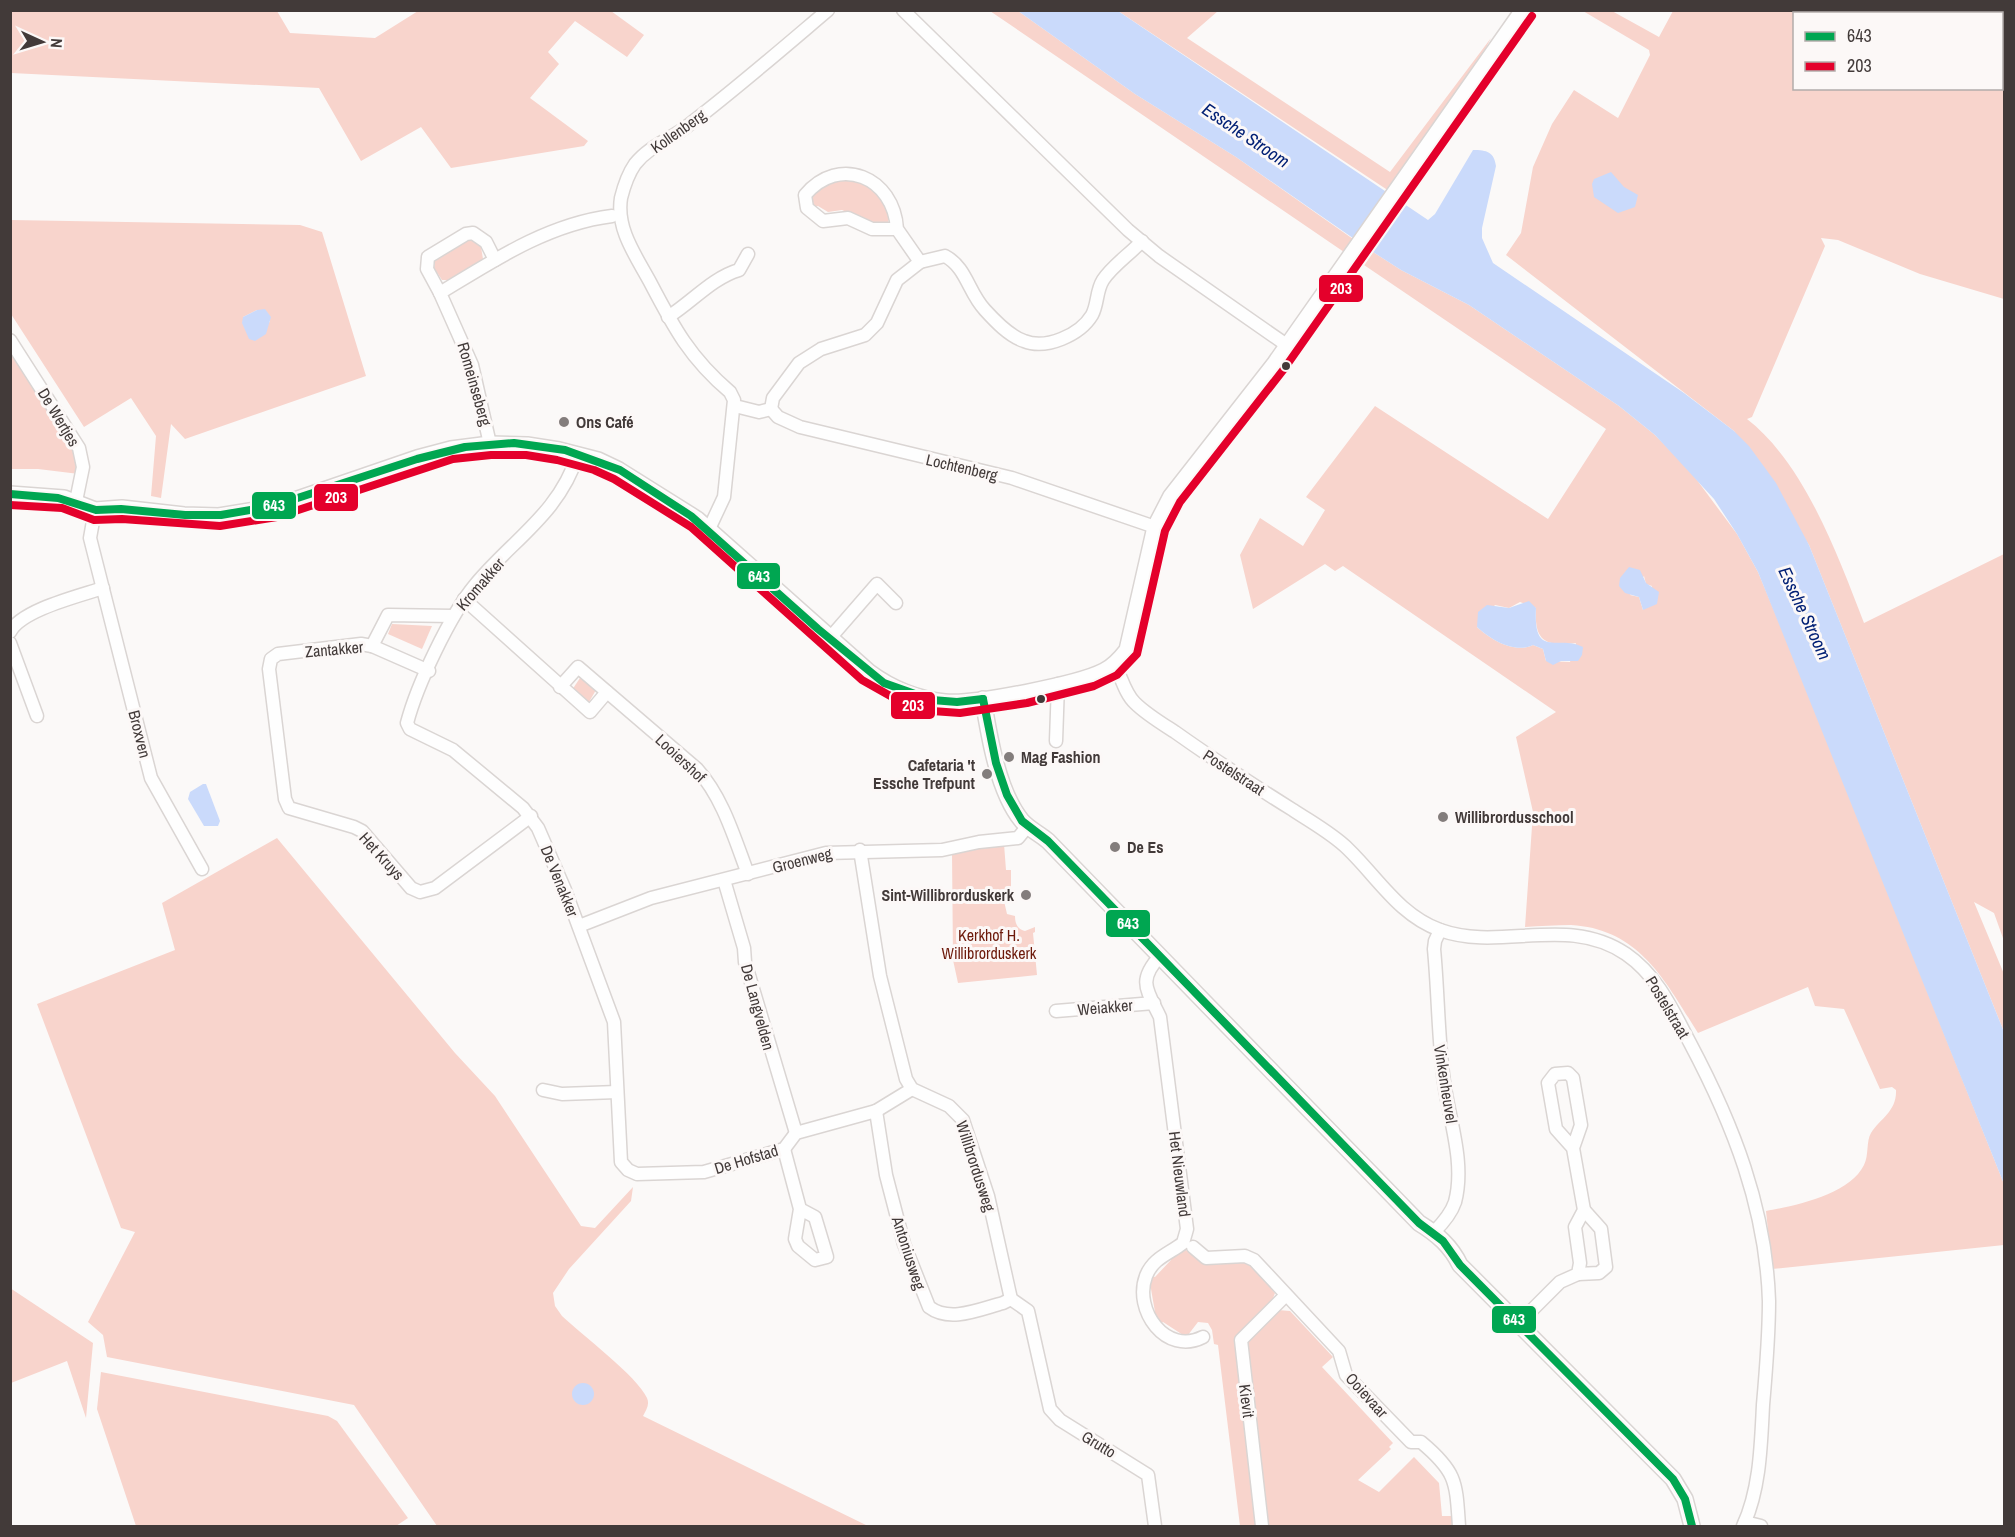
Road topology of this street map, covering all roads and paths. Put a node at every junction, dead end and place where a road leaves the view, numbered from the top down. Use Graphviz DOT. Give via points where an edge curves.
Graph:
graph roads {
  1 [pos="828,10"];
  2 [pos="903,10"];
  3 [pos="1523,10"];
  4 [pos="612,216"];
  5 [pos="897,229"];
  6 [pos="1142,241"];
  7 [pos="748,254"];
  8 [pos="495,260"];
  9 [pos="920,262"];
  10 [pos="440,293"];
  11 [pos="668,317"];
  12 [pos="10,340"];
  13 [pos="1288,346"];
  14 [pos="735,406"];
  15 [pos="771,409"];
  16 [pos="490,444"];
  17 [pos="578,454"];
  18 [pos="10,494"];
  19 [pos="76,501"];
  20 [pos="95,510"];
  21 [pos="1155,527"];
  22 [pos="709,529"];
  23 [pos="103,588"];
  24 [pos="464,599"];
  25 [pos="896,603"];
  26 [pos="453,616"];
  27 [pos="10,632"];
  28 [pos="830,638"];
  29 [pos="10,643"];
  30 [pos="372,646"];
  31 [pos="271,658"];
  32 [pos="1115,665"];
  33 [pos="429,670"];
  34 [pos="1058,684"];
  35 [pos="560,687"];
  36 [pos="607,692"];
  37 [pos="983,699"];
  38 [pos="38,716"];
  39 [pos="410,729"];
  40 [pos="1056,741"];
  41 [pos="531,816"];
  42 [pos="1028,826"];
  43 [pos="860,850"];
  44 [pos="202,869"];
  45 [pos="748,874"];
  46 [pos="724,880"];
  47 [pos="579,926"];
  48 [pos="1440,930"];
  49 [pos="1160,956"];
  50 [pos="1154,1003"];
  51 [pos="1056,1011"];
  52 [pos="912,1089"];
  53 [pos="543,1090"];
  54 [pos="617,1092"];
  55 [pos="876,1111"];
  56 [pos="796,1133"];
  57 [pos="1573,1148"];
  58 [pos="784,1149"];
  59 [pos="637,1174"];
  60 [pos="800,1209"];
  61 [pos="1584,1210"];
  62 [pos="1434,1232"];
  63 [pos="1193,1247"];
  64 [pos="1578,1274"];
  65 [pos="1286,1295"];
  66 [pos="1011,1299"];
  67 [pos="1518,1324"];
  68 [pos="1203,1337"];
  69 [pos="1040,1360"];
  70 [pos="1744,1524"];
  71 [pos="1155,1527"];
  72 [pos="1262,1527"];
  73 [pos="1459,1527"];
  74 [pos="1692,1527"];
  75 [pos="1761,1527"];
  1 -- 11 [label="street, Kollenberg" via="688,126 652,147 635,164 621,200 622,226"];
  2 -- 6 [label="street"];
  3 -- 13 [label="street"];
  4 -- 8 [label="street" via="556,229"];
  5 -- 5 [label="street" via="893,204 872,181 856,176 831,176 816,182 805,195 807,208 823,221 848,218 872,229"];
  5 -- 9 [label="street"];
  6 -- 9 [label="street" via="1102,281 1086,322 1070,335 1044,343 1025,342 987,313 954,261 945,256"];
  6 -- 13 [label="street"];
  7 -- 11 [label="street" via="739,270 724,275"];
  8 -- 10 [label="street"];
  8 -- 10 [label="street, Romeinseberg" via="486,242 473,233 428,256 427,269"];
  9 -- 15 [label="street" via="897,280 872,329 858,339 821,349 799,363 773,398"];
  10 -- 16 [label="street, Romeinseberg" via="472,365"];
  11 -- 14 [label="street, Kollenberg" via="693,357 730,392"];
  12 -- 19 [label="street, De Wertjes" via="79,448 83,467"];
  13 -- 21 [label="street" via="1170,496"];
  14 -- 15 [label="street" via="759,412"];
  14 -- 22 [label="street" via="723,497"];
  15 -- 21 [label="street, Lochtenberg" via="778,417 800,427 1012,478"];
  16 -- 17 [label="street" via="527,445"];
  16 -- 20 [label="street" via="451,448 253,512 203,516 122,508"];
  17 -- 22 [label="street" via="631,476"];
  17 -- 24 [label="street, Kromakker" via="571,476 552,507"];
  18 -- 19 [label="street"];
  19 -- 20 [label="street"];
  20 -- 23 [label="street, Broxven" via="90,538"];
  21 -- 32 [label="street" via="1131,639"];
  22 -- 28 [label="street"];
  23 -- 27 [label="street" via="29,615 15,622"];
  23 -- 44 [label="street, Broxven" via="152,778"];
  24 -- 26 [label="street, Kromakker"];
  24 -- 35 [label="street"];
  25 -- 28 [label="street" via="877,584"];
  26 -- 30 [label="street" via="388,615"];
  26 -- 33 [label="street, Kromakker"];
  28 -- 37 [label="street" via="884,683 908,694 948,703"];
  29 -- 38 [label="street"];
  30 -- 31 [label="street, Zantakker" via="361,644"];
  30 -- 33 [label="street, Zantakker"];
  31 -- 41 [label="street, Het Kruys" via="269,669 289,808 362,831 411,888 420,892 435,888"];
  32 -- 34 [label="street" via="1084,679"];
  32 -- 48 [label="street, Postelstraat" via="1132,701 1347,847 1389,896 1411,915"];
  33 -- 39 [label="street, Kromakker" via="410,713"];
  34 -- 37 [label="street"];
  34 -- 40 [label="street"];
  35 -- 36 [label="street, Looiershof" via="578,667"];
  35 -- 36 [label="street" via="590,712"];
  36 -- 45 [label="street, Looiershof" via="707,781"];
  37 -- 42 [label="street" via="1003,782 1016,811"];
  39 -- 41 [label="street, De Venakker" via="453,750"];
  41 -- 47 [label="street, De Venakker"];
  42 -- 43 [label="street, Groenweg" via="1018,838 942,850"];
  42 -- 49 [label="street" via="1048,841"];
  43 -- 45 [label="street, Groenweg" via="826,853"];
  43 -- 52 [label="street" via="880,976 906,1079"];
  45 -- 46 [label="street, Groenweg"];
  46 -- 47 [label="street, Groenweg" via="651,898"];
  46 -- 56 [label="street, De Langvelden"];
  47 -- 54 [label="street, De Venakker" via="614,1022"];
  48 -- 62 [label="street, Vinkenheuvel" via="1434,949 1440,1010 1437,1027 1458,1174 1454,1203 1446,1220"];
  48 -- 70 [label="street, Postelstraat" via="1491,937 1569,934 1616,948 1639,964 1658,985 1711,1082 1740,1147 1765,1256 1768,1300 1761,1432 1756,1482"];
  49 -- 50 [label="street, Het Nieuwland" via="1145,978"];
  49 -- 62 [label="street" via="1419,1223"];
  50 -- 51 [label="street, Weiakker"];
  50 -- 68 [label="street, Het Nieuwland" via="1160,1017 1187,1229 1183,1243 1164,1254 1146,1276 1144,1304 1154,1327 1166,1335 1195,1342"];
  52 -- 55 [label="street, De Hofstad"];
  52 -- 66 [label="street, Willibrordusweg" via="949,1106 963,1119 988,1196"];
  53 -- 54 [label="street" via="562,1094"];
  54 -- 59 [label="street, De Venakker" via="621,1162"];
  55 -- 56 [label="street, De Hofstad"];
  55 -- 66 [label="street, Antoniusweg" via="895,1212 929,1307 948,1316"];
  56 -- 58 [label="street, De Hofstad"];
  57 -- 57 [label="street" via="1581,1125 1573,1078 1568,1073 1555,1074 1548,1083 1556,1130"];
  57 -- 61 [label="street"];
  58 -- 59 [label="street, De Hofstad" via="704,1172"];
  58 -- 60 [label="street"];
  61 -- 64 [label="street" via="1575,1227"];
  61 -- 64 [label="street" via="1601,1229 1606,1267 1599,1273"];
  62 -- 67 [label="street" via="1454,1252 1460,1265"];
  63 -- 65 [label="street, Ooievaar" via="1206,1258 1245,1256 1254,1260"];
  64 -- 67 [label="street" via="1560,1282"];
  65 -- 72 [label="street, Kievit" via="1241,1340"];
  65 -- 73 [label="street, Ooievaar" via="1339,1351 1346,1375 1411,1442 1421,1442 1452,1473"];
  66 -- 69 [label="street, Willibrordusweg" via="1028,1311"];
  67 -- 74 [label="street" via="1673,1479 1685,1499"];
  69 -- 71 [label="street, Grutto" via="1053,1416 1148,1475"];
  70 -- 75 [label="street"];
}
